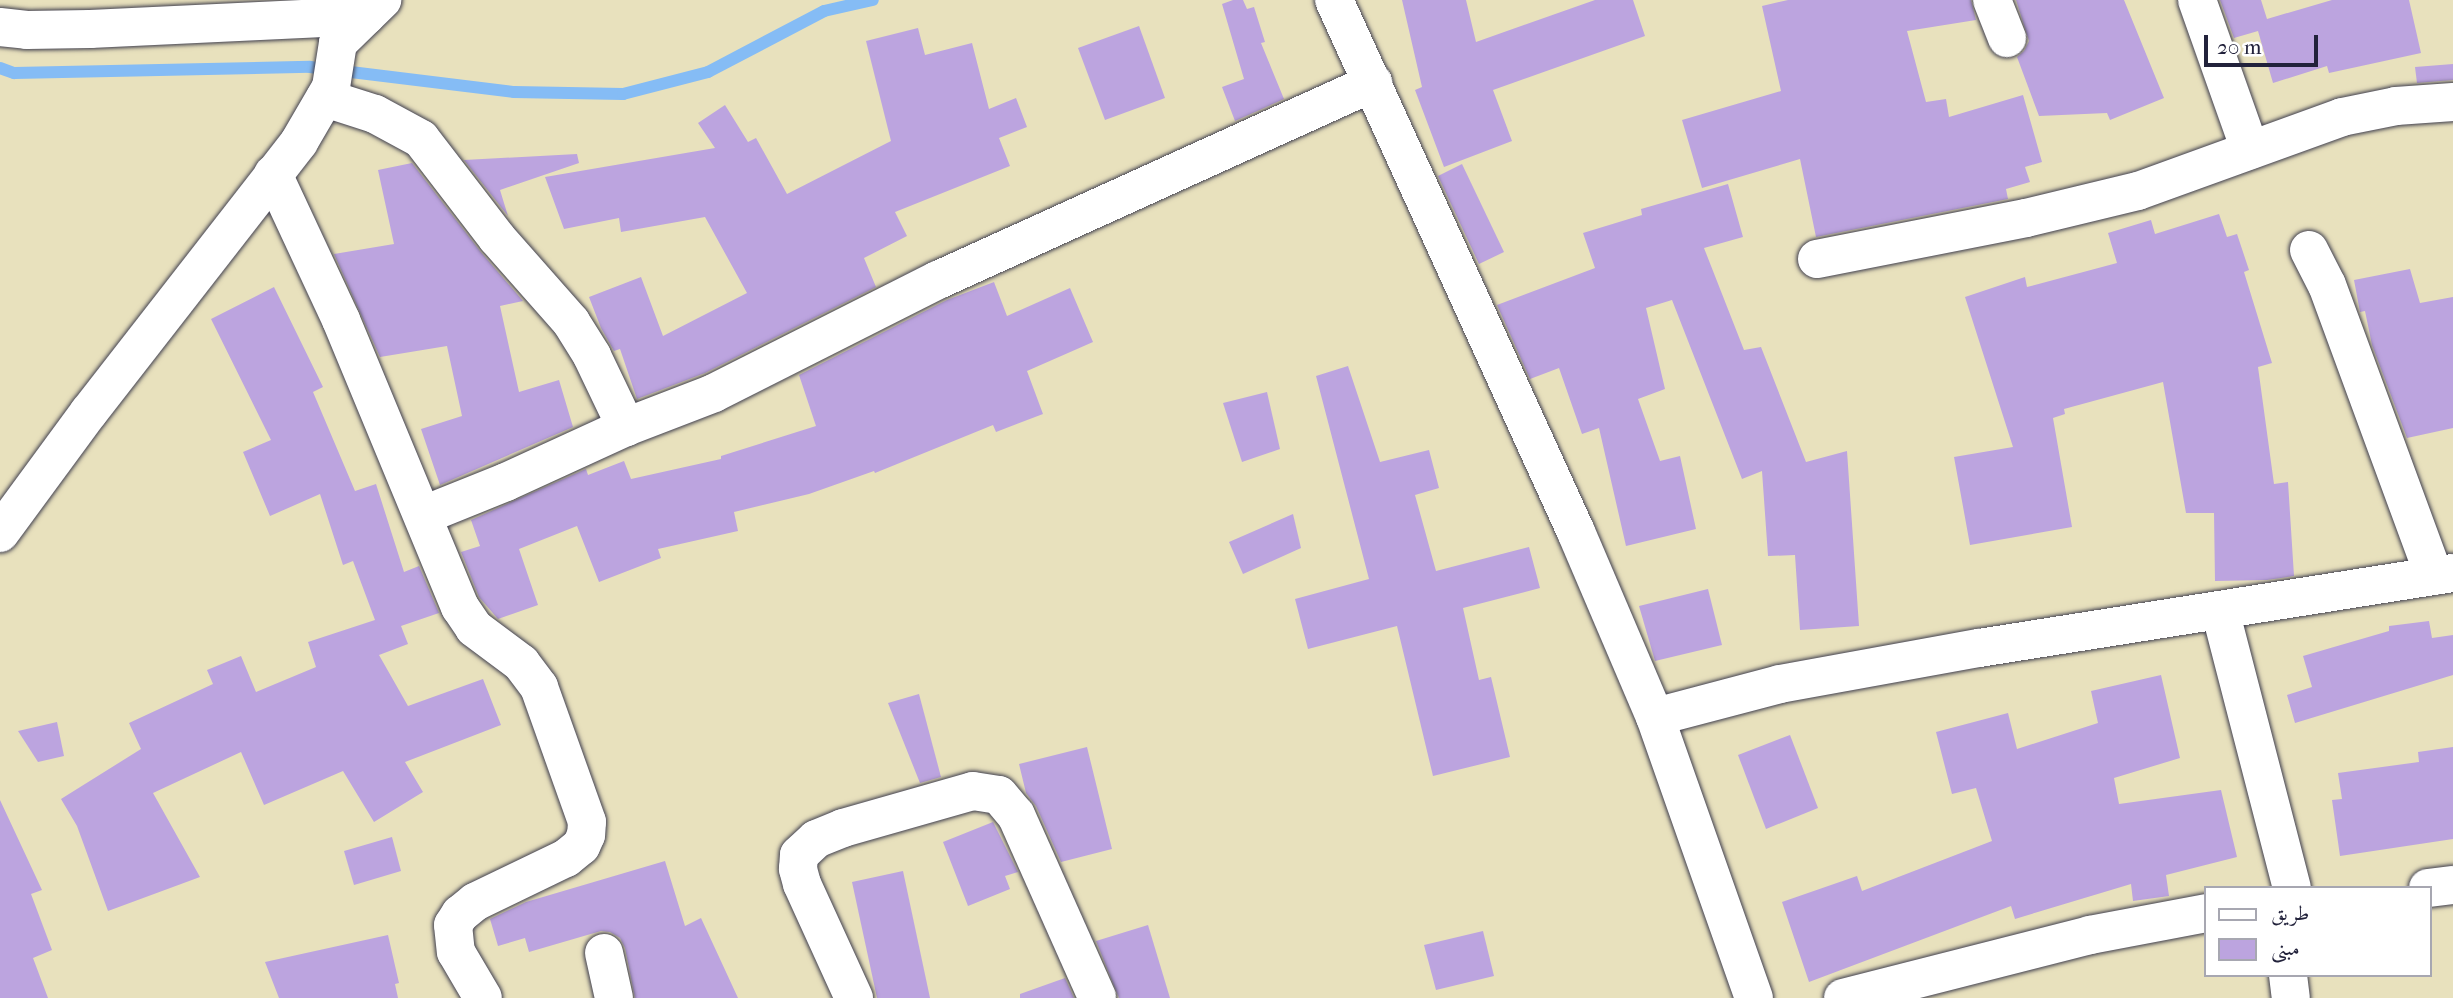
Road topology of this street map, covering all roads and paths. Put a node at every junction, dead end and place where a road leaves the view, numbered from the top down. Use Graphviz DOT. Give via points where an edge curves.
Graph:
graph roads {
  1 [pos="1334,0"];
  2 [pos="1993,0"];
  3 [pos="2197,0"];
  4 [pos="374,8"];
  5 [pos="247,10"];
  6 [pos="0,27"];
  7 [pos="2007,38"];
  8 [pos="1373,83"];
  9 [pos="328,92"];
  10 [pos="2453,102"];
  11 [pos="2250,150"];
  12 [pos="274,174"];
  13 [pos="2309,250"];
  14 [pos="1817,260"];
  15 [pos="625,427"];
  16 [pos="424,515"];
  17 [pos="0,533"];
  18 [pos="2444,575"];
  19 [pos="2220,610"];
  20 [pos="1654,718"];
  21 [pos="2453,885"];
  22 [pos="2291,886"];
  23 [pos="2432,888"];
  24 [pos="2204,913"];
  25 [pos="604,953"];
  26 [pos="2288,977"];
  27 [pos="1097,997"];
  28 [pos="483,998"];
  29 [pos="614,998"];
  30 [pos="854,998"];
  31 [pos="1754,998"];
  32 [pos="1843,998"];
  33 [pos="2291,998"];
  1 -- 8 [label="street"];
  2 -- 7 [label="street"];
  3 -- 11 [label="street"];
  4 -- 5 [label="street"];
  4 -- 9 [label="street" via="338,43"];
  5 -- 6 [label="street" via="27,30"];
  8 -- 15 [label="street" via="938,281 714,393"];
  8 -- 20 [label="street" via="1571,520"];
  9 -- 12 [label="street"];
  9 -- 15 [label="street" via="421,139 497,238 571,322"];
  10 -- 11 [label="street" via="2396,106 2342,117"];
  11 -- 14 [label="street" via="2138,191"];
  12 -- 16 [label="street"];
  12 -- 17 [label="street"];
  13 -- 18 [label="street"];
  15 -- 16 [label="street"];
  16 -- 28 [label="street" via="460,607 474,628 520,663 539,687 587,822 581,846 566,858 475,902 460,914 453,926 456,952"];
  18 -- 19 [label="street"];
  19 -- 20 [label="street" via="1780,684"];
  19 -- 22 [label="street"];
  20 -- 31 [label="street"];
  21 -- 23 [label="street"];
  24 -- 32 [label="street" via="2090,935"];
  25 -- 29 [label="street"];
  26 -- 33 [label="street"];
  27 -- 30 [label="street" via="1016,815 999,794 972,791 842,828 816,839 799,855 802,884"];
}
